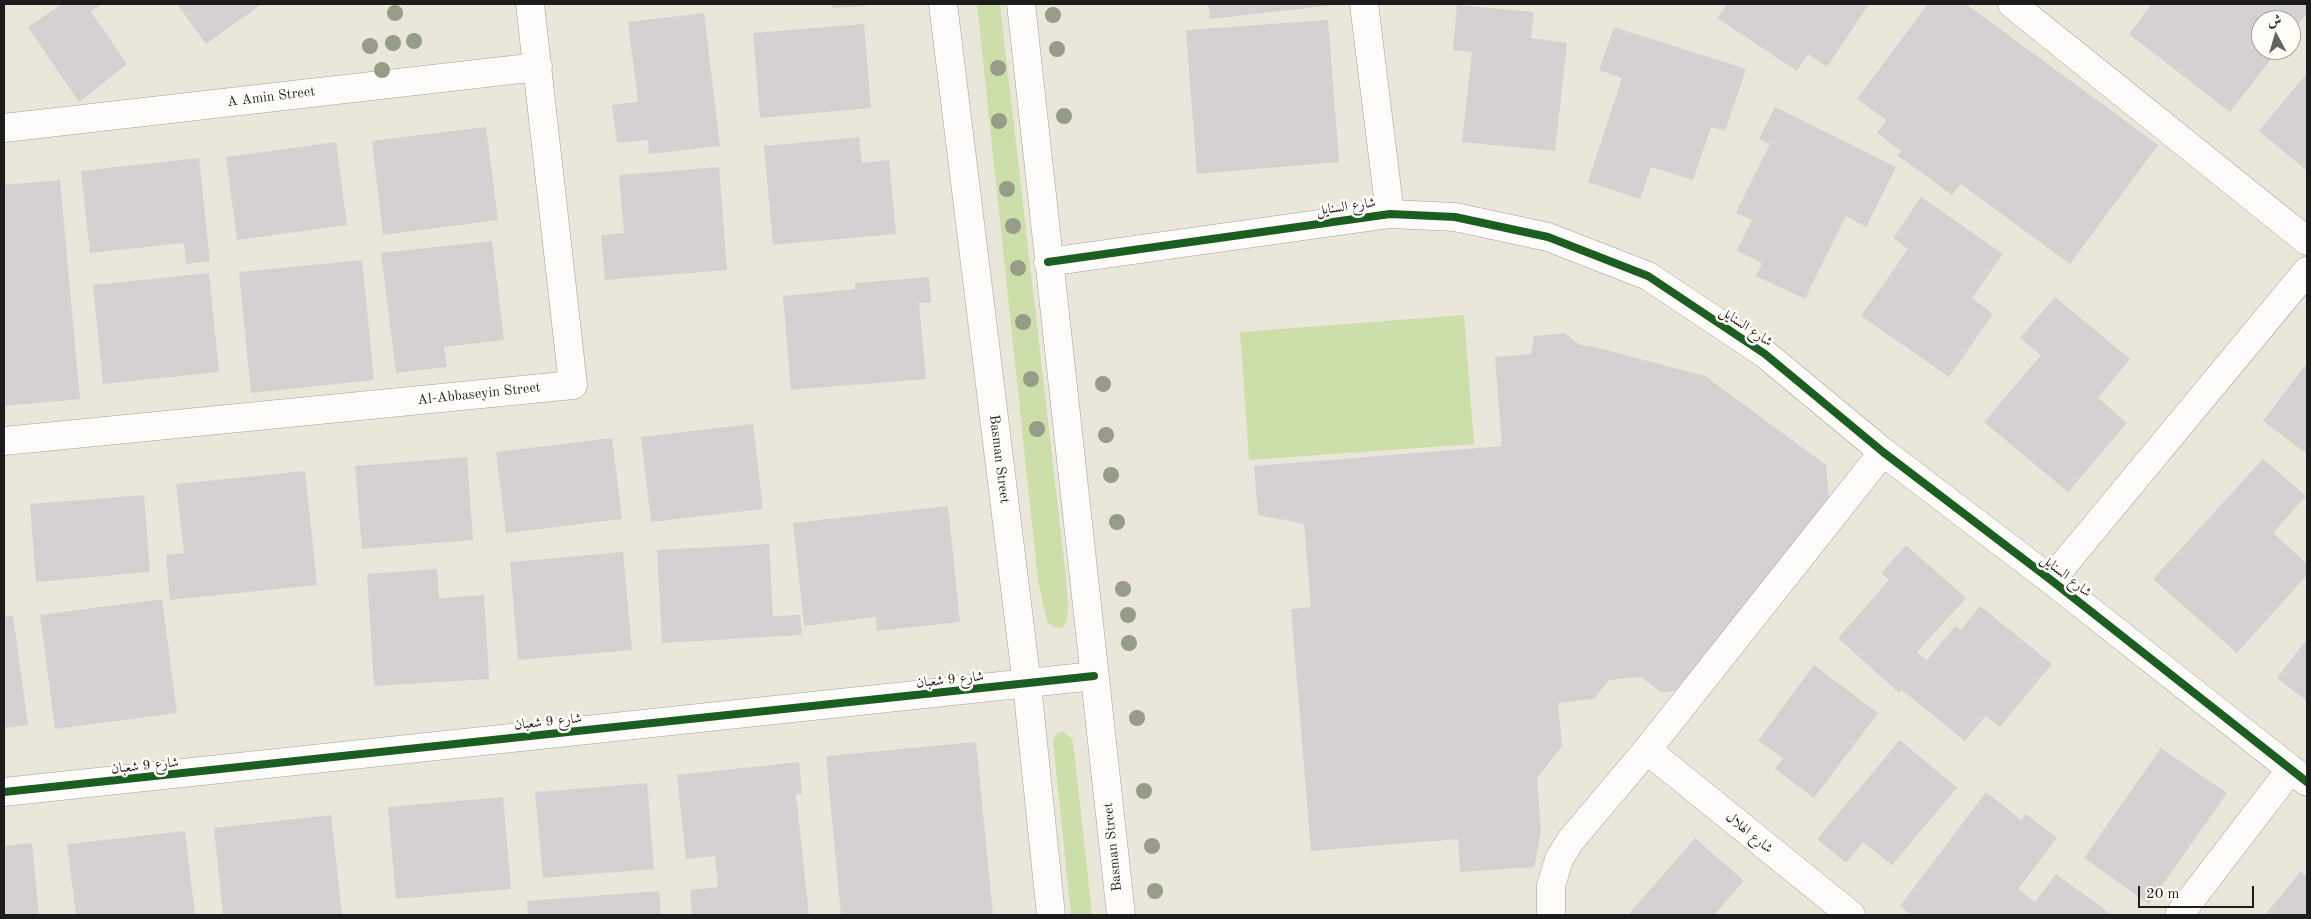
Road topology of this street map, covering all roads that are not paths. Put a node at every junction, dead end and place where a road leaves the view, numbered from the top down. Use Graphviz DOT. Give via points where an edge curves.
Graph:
graph roads {
  1 [pos="530,4"];
  2 [pos="943,4"];
  3 [pos="1021,4"];
  4 [pos="1364,4"];
  5 [pos="2029,9"];
  6 [pos="538,67"];
  7 [pos="4,128"];
  8 [pos="1390,214"];
  9 [pos="2307,241"];
  10 [pos="1048,262"];
  11 [pos="2307,271"];
  12 [pos="4,441"];
  13 [pos="1882,452"];
  14 [pos="2052,580"];
  15 [pos="1094,676"];
  16 [pos="1027,685"];
  17 [pos="1647,750"];
  18 [pos="2299,776"];
  19 [pos="4,792"];
  20 [pos="1051,915"];
  21 [pos="1121,915"];
  22 [pos="1550,915"];
  23 [pos="1851,915"];
  24 [pos="2179,915"];
  1 -- 6 [label="street, Al-Abbaseyin Street"];
  2 -- 16 [label="street, Basman Street"];
  3 -- 10 [label="street, Basman Street"];
  4 -- 8 [label="street"];
  5 -- 9 [label="street"];
  6 -- 7 [label="street, A Amin Street"];
  6 -- 12 [label="street, Al-Abbaseyin Street" via="573,385"];
  8 -- 10 [label="street, شارع السنايل"];
  8 -- 13 [label="street, شارع السنايل" via="1455,217 1548,237 1648,276 1765,354"];
  10 -- 15 [label="street, Basman Street"];
  11 -- 14 [label="street"];
  13 -- 14 [label="street, شارع السنايل"];
  13 -- 17 [label="street"];
  14 -- 18 [label="street, شارع السنايل"];
  15 -- 16 [label="street, شارع 9 شعبان"];
  15 -- 21 [label="street, Basman Street"];
  16 -- 19 [label="street, شارع 9 شعبان"];
  16 -- 20 [label="street, Basman Street"];
  17 -- 22 [label="street" via="1571,840 1559,859 1551,886"];
  17 -- 23 [label="street, شارع الهلال"];
  18 -- 24 [label="street"];
}
